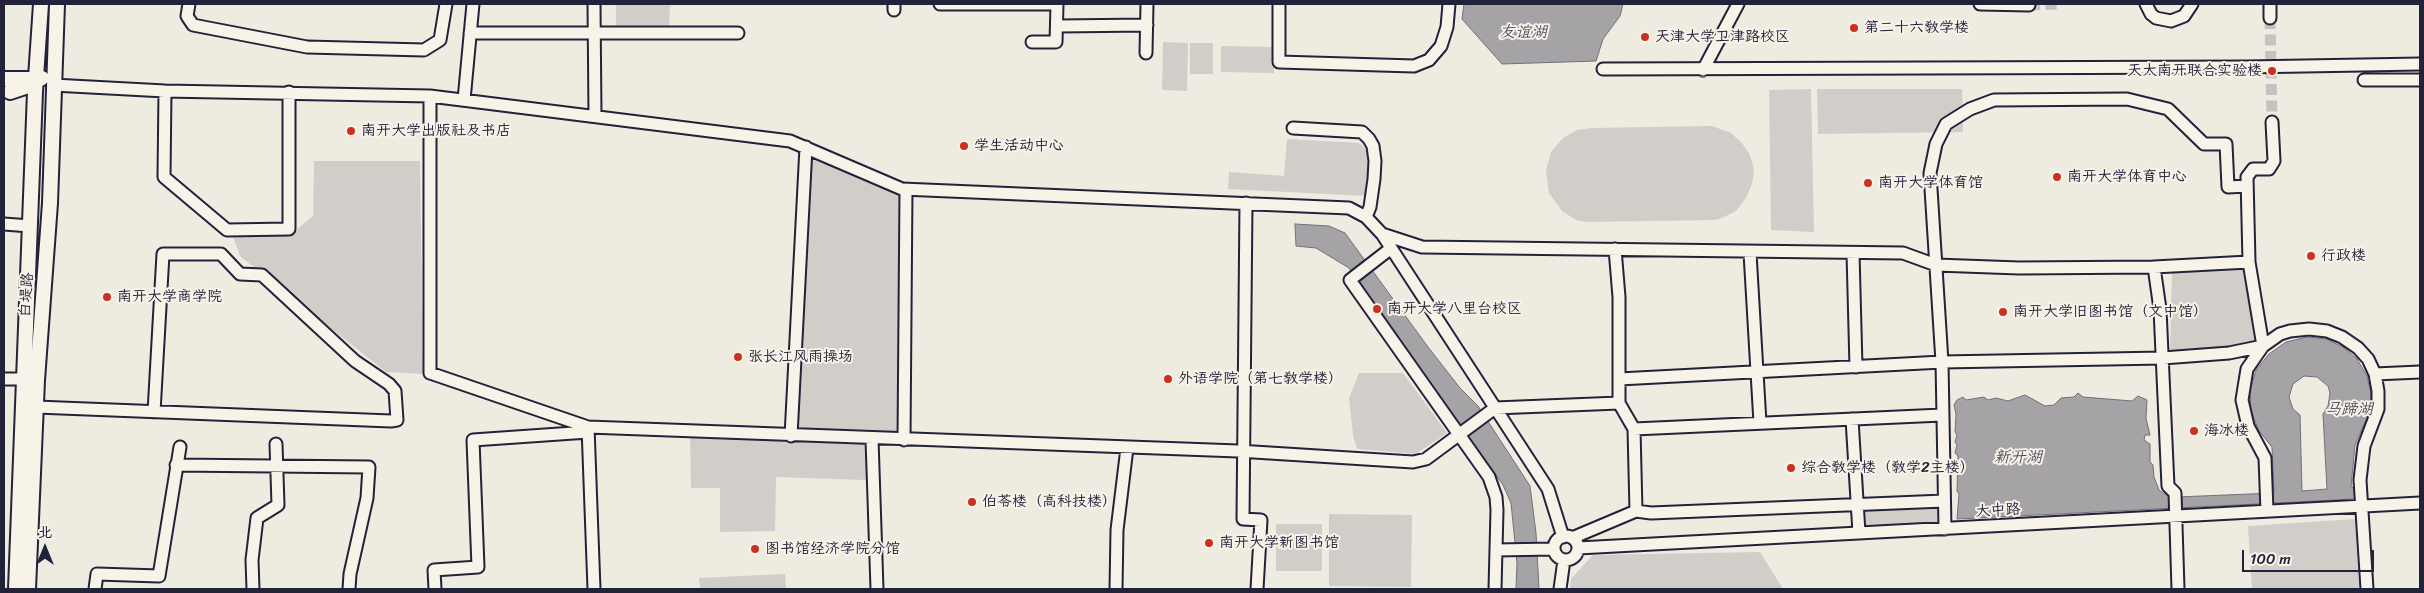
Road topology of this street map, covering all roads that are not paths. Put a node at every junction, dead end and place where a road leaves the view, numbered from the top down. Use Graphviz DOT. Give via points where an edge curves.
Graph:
graph roads {
  1 [pos="42,4"];
  2 [pos="58,4"];
  3 [pos="189,4"];
  4 [pos="446,4"];
  5 [pos="473,4"];
  6 [pos="594,4"];
  7 [pos="940,4"];
  8 [pos="1057,4"];
  9 [pos="1148,4"];
  10 [pos="1279,4"];
  11 [pos="1449,4"];
  12 [pos="1738,4"];
  13 [pos="1980,4"];
  14 [pos="2146,4"];
  15 [pos="2192,4"];
  16 [pos="2270,4"];
  17 [pos="2029,5"];
  18 [pos="2270,18"];
  19 [pos="1147,25"];
  20 [pos="1058,26"];
  21 [pos="594,32"];
  22 [pos="470,33"];
  23 [pos="738,33"];
  24 [pos="1032,42"];
  25 [pos="1146,53"];
  26 [pos="2420,64"];
  27 [pos="1603,69"];
  28 [pos="1703,70"];
  29 [pos="4,79"];
  30 [pos="2364,80"];
  31 [pos="2420,80"];
  32 [pos="40,84"];
  33 [pos="165,91"];
  34 [pos="7,92"];
  35 [pos="289,92"];
  36 [pos="430,96"];
  37 [pos="464,100"];
  38 [pos="595,116"];
  39 [pos="2272,122"];
  40 [pos="1293,128"];
  41 [pos="806,147"];
  42 [pos="2247,186"];
  43 [pos="906,189"];
  44 [pos="1246,203"];
  45 [pos="1366,217"];
  46 [pos="4,224"];
  47 [pos="30,226"];
  48 [pos="1382,234"];
  49 [pos="1390,249"];
  50 [pos="1615,249"];
  51 [pos="1750,253"];
  52 [pos="1853,253"];
  53 [pos="2249,262"];
  54 [pos="1936,265"];
  55 [pos="2154,267"];
  56 [pos="2264,346"];
  57 [pos="2162,358"];
  58 [pos="1942,362"];
  59 [pos="1856,367"];
  60 [pos="1758,372"];
  61 [pos="2420,372"];
  62 [pos="2375,374"];
  63 [pos="4,379"];
  64 [pos="30,379"];
  65 [pos="1619,379"];
  66 [pos="1619,403"];
  67 [pos="36,407"];
  68 [pos="1495,408"];
  69 [pos="154,412"];
  70 [pos="1942,415"];
  71 [pos="1852,419"];
  72 [pos="1760,423"];
  73 [pos="588,429"];
  74 [pos="1634,429"];
  75 [pos="790,436"];
  76 [pos="1459,436"];
  77 [pos="872,439"];
  78 [pos="904,440"];
  79 [pos="276,444"];
  80 [pos="180,447"];
  81 [pos="1126,448"];
  82 [pos="1244,452"];
  83 [pos="176,465"];
  84 [pos="276,467"];
  85 [pos="1944,501"];
  86 [pos="2420,503"];
  87 [pos="1858,505"];
  88 [pos="2361,506"];
  89 [pos="2268,508"];
  90 [pos="1636,511"];
  91 [pos="2176,513"];
  92 [pos="1945,529"];
  93 [pos="1860,533"];
  94 [pos="1571,541"];
  95 [pos="1554,549"];
  96 [pos="1496,550"];
  97 [pos="1564,560"];
  98 [pos="16,589"];
  99 [pos="28,589"];
  100 [pos="96,589"];
  101 [pos="253,589"];
  102 [pos="350,589"];
  103 [pos="435,589"];
  104 [pos="594,589"];
  105 [pos="877,589"];
  106 [pos="1116,589"];
  107 [pos="1257,589"];
  108 [pos="1495,589"];
  109 [pos="1560,589"];
  110 [pos="2178,589"];
  111 [pos="2367,589"];
  1 -- 32 [label="main road, 白堤路"];
  2 -- 32 [label="main road, 白堤路" via="55,48"];
  3 -- 4 [label="street" via="187,16 193,25 278,42 307,47 424,50 440,40"];
  5 -- 22 [label="street"];
  6 -- 21 [label="street"];
  7 -- 8 [label="street"];
  8 -- 20 [label="street"];
  9 -- 19 [label="street"];
  10 -- 11 [label="street" via="1279,62 1414,66 1436,54 1447,27"];
  12 -- 28 [label="street"];
  13 -- 17 [label="street"];
  14 -- 15 [label="street" via="2156,18 2171,22 2184,16"];
  16 -- 18 [label="street"];
  19 -- 20 [label="street"];
  19 -- 25 [label="street"];
  20 -- 24 [label="street" via="1056,42"];
  21 -- 22 [label="street"];
  21 -- 23 [label="street"];
  21 -- 38 [label="street"];
  22 -- 37 [label="street"];
  26 -- 28 [label="street"];
  27 -- 28 [label="street"];
  29 -- 32 [label="main road"];
  30 -- 31 [label="street"];
  32 -- 33 [label="street"];
  32 -- 34 [label="main road"];
  32 -- 47 [label="main road, 白堤路"];
  32 -- 64 [label="main road, 白堤路" via="50,203"];
  33 -- 35 [label="street"];
  33 -- 35 [label="street" via="164,177 227,230 289,229"];
  35 -- 36 [label="street"];
  36 -- 37 [label="street"];
  36 -- 73 [label="street" via="430,373"];
  37 -- 38 [label="street"];
  38 -- 41 [label="street" via="790,141"];
  39 -- 42 [label="street" via="2274,161 2269,169 2253,169 2247,177"];
  40 -- 45 [label="street" via="1362,132 1369,139 1375,161"];
  41 -- 43 [label="street"];
  41 -- 75 [label="street"];
  42 -- 53 [label="street"];
  42 -- 54 [label="street" via="2228,187 2226,144 2204,144 2168,109 2127,99 1994,100 1970,109 1946,124 1936,144 1930,173"];
  43 -- 44 [label="street"];
  43 -- 78 [label="street"];
  44 -- 45 [label="street" via="1349,208"];
  44 -- 82 [label="street"];
  45 -- 48 [label="street"];
  46 -- 47 [label="street"];
  47 -- 64 [label="main road, 白堤路"];
  48 -- 49 [label="street"];
  48 -- 50 [label="street" via="1422,247"];
  49 -- 68 [label="street"];
  49 -- 76 [label="street" via="1350,280"];
  50 -- 51 [label="street"];
  50 -- 65 [label="street" via="1619,297"];
  51 -- 52 [label="street"];
  51 -- 60 [label="street"];
  52 -- 54 [label="street" via="1903,253"];
  52 -- 59 [label="street"];
  53 -- 55 [label="street"];
  53 -- 56 [label="street"];
  54 -- 55 [label="street"];
  54 -- 58 [label="street"];
  55 -- 57 [label="street"];
  56 -- 57 [label="street" via="2229,353"];
  56 -- 62 [label="street" via="2280,334 2309,329 2327,331 2358,348"];
  56 -- 89 [label="street" via="2247,369 2242,400 2248,426 2265,458"];
  57 -- 58 [label="street"];
  57 -- 91 [label="street" via="2168,486 2175,493"];
  58 -- 59 [label="street"];
  58 -- 70 [label="street"];
  59 -- 60 [label="street"];
  60 -- 65 [label="street"];
  60 -- 72 [label="street"];
  61 -- 62 [label="street"];
  62 -- 88 [label="street" via="2378,409 2361,462"];
  63 -- 64 [label="street"];
  64 -- 67 [label="main road, 白堤路"];
  64 -- 98 [label="main road, 白堤路"];
  65 -- 66 [label="street"];
  66 -- 68 [label="street"];
  66 -- 74 [label="street"];
  67 -- 69 [label="street"];
  67 -- 99 [label="main road, 白堤路"];
  68 -- 76 [label="street"];
  68 -- 94 [label="street" via="1548,489"];
  69 -- 69 [label="street" via="391,421 397,420 395,391 389,384 355,361 262,276 240,274 221,254 163,254"];
  70 -- 71 [label="street"];
  70 -- 85 [label="street"];
  71 -- 72 [label="street"];
  71 -- 87 [label="street"];
  72 -- 74 [label="street"];
  73 -- 75 [label="street"];
  73 -- 103 [label="street" via="473,440 478,567 434,570"];
  73 -- 104 [label="street"];
  74 -- 90 [label="street"];
  75 -- 77 [label="street"];
  76 -- 82 [label="street" via="1426,459 1414,462"];
  76 -- 96 [label="street" via="1489,477 1496,497"];
  77 -- 78 [label="street"];
  77 -- 105 [label="street"];
  78 -- 81 [label="street"];
  79 -- 84 [label="street"];
  80 -- 83 [label="street"];
  81 -- 82 [label="street"];
  81 -- 106 [label="street"];
  82 -- 107 [label="street" via="1243,519 1261,520"];
  83 -- 84 [label="street"];
  83 -- 100 [label="street" via="158,576 96,574"];
  84 -- 101 [label="street" via="278,505 257,518 252,560"];
  84 -- 102 [label="street" via="369,468 367,498 350,574"];
  85 -- 87 [label="street"];
  85 -- 92 [label="street"];
  86 -- 88 [label="street, 大中路"];
  87 -- 90 [label="street"];
  87 -- 93 [label="street"];
  88 -- 89 [label="street, 大中路"];
  88 -- 111 [label="street"];
  89 -- 91 [label="street, 大中路"];
  90 -- 94 [label="street"];
  91 -- 92 [label="street, 大中路"];
  91 -- 110 [label="street"];
  92 -- 93 [label="street, 大中路"];
  93 -- 94 [label="street, 大中路"];
  94 -- 95 [label="street" via="1555,543"];
  94 -- 97 [label="street" via="1575,556"];
  95 -- 96 [label="street"];
  95 -- 97 [label="street"];
  96 -- 108 [label="street"];
  97 -- 109 [label="street"];
}
